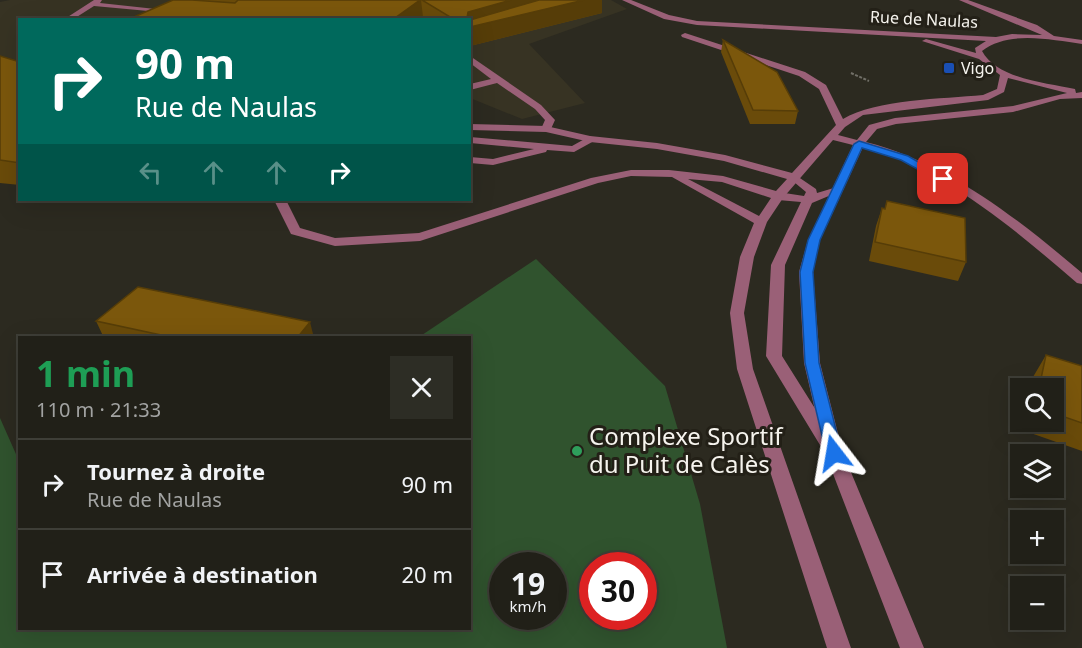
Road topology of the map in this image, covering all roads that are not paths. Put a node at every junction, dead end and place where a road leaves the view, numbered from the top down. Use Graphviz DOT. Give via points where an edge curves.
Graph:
graph roads {
  1 [pos="625,0"];
  2 [pos="962,0"];
  3 [pos="96,2"];
  4 [pos="182,12"];
  5 [pos="69,18"];
  6 [pos="852,31"];
  7 [pos="685,35"];
  8 [pos="1053,38"];
  9 [pos="994,39"];
  10 [pos="1082,42"];
  11 [pos="979,57"];
  12 [pos="471,60"];
  13 [pos="1005,73"];
  14 [pos="498,80"];
  15 [pos="471,87"];
  16 [pos="1082,93"];
  17 [pos="471,127"];
  18 [pos="546,129"];
  19 [pos="836,130"];
  20 [pos="590,139"];
  21 [pos="471,140"];
  22 [pos="859,144"];
  23 [pos="554,147"];
  24 [pos="471,150"];
  25 [pos="471,160"];
  26 [pos="669,173"];
  27 [pos="794,177"];
  28 [pos="837,190"];
  29 [pos="778,196"];
  30 [pos="810,200"];
  31 [pos="280,201"];
  32 [pos="761,222"];
  33 [pos="1082,280"];
  34 [pos="834,453"];
  35 [pos="839,648"];
  36 [pos="912,648"];
  1 -- 6 [label="street, Rue de Naulas" via="651,12 690,22"];
  2 -- 8 [label="street"];
  3 -- 4 [label="street"];
  3 -- 5 [label="street"];
  6 -- 9 [label="street, Rue de Naulas"];
  6 -- 11 [label="street, Rue de Naulas" via="924,41"];
  7 -- 19 [label="street" via="802,74 823,87"];
  8 -- 9 [label="street, Rue de Naulas"];
  8 -- 10 [label="street"];
  9 -- 11 [label="street" via="983,44 978,50"];
  11 -- 13 [label="street, Rue de Naulas"];
  12 -- 14 [label="street"];
  13 -- 16 [label="street, Rue de Naulas"];
  13 -- 19 [label="street" via="1001,90 985,98 869,111"];
  14 -- 15 [label="street"];
  14 -- 18 [label="street" via="538,107 550,120"];
  16 -- 22 [label="street" via="1012,109 895,121 873,127"];
  17 -- 18 [label="street"];
  18 -- 20 [label="street"];
  19 -- 22 [label="street"];
  19 -- 27 [label="street"];
  20 -- 23 [label="street" via="574,149"];
  20 -- 27 [label="street" via="725,158"];
  21 -- 23 [label="street"];
  22 -- 28 [label="street"];
  22 -- 33 [label="street" via="904,158 962,190"];
  23 -- 24 [label="street" via="515,153"];
  23 -- 25 [label="street" via="493,162"];
  26 -- 29 [label="street" via="723,179"];
  26 -- 31 [label="street" via="631,172 595,180 420,237 335,242 295,231"];
  26 -- 32 [label="street"];
  27 -- 29 [label="street"];
  27 -- 30 [label="street" via="812,191"];
  28 -- 30 [label="street"];
  28 -- 34 [label="street" via="814,240 806,272 812,363"];
  29 -- 30 [label="street"];
  29 -- 32 [label="street"];
  30 -- 34 [label="street" via="778,265 774,356"];
  32 -- 35 [label="street" via="747,257 736,313 745,369"];
  34 -- 36 [label="street"];
}
